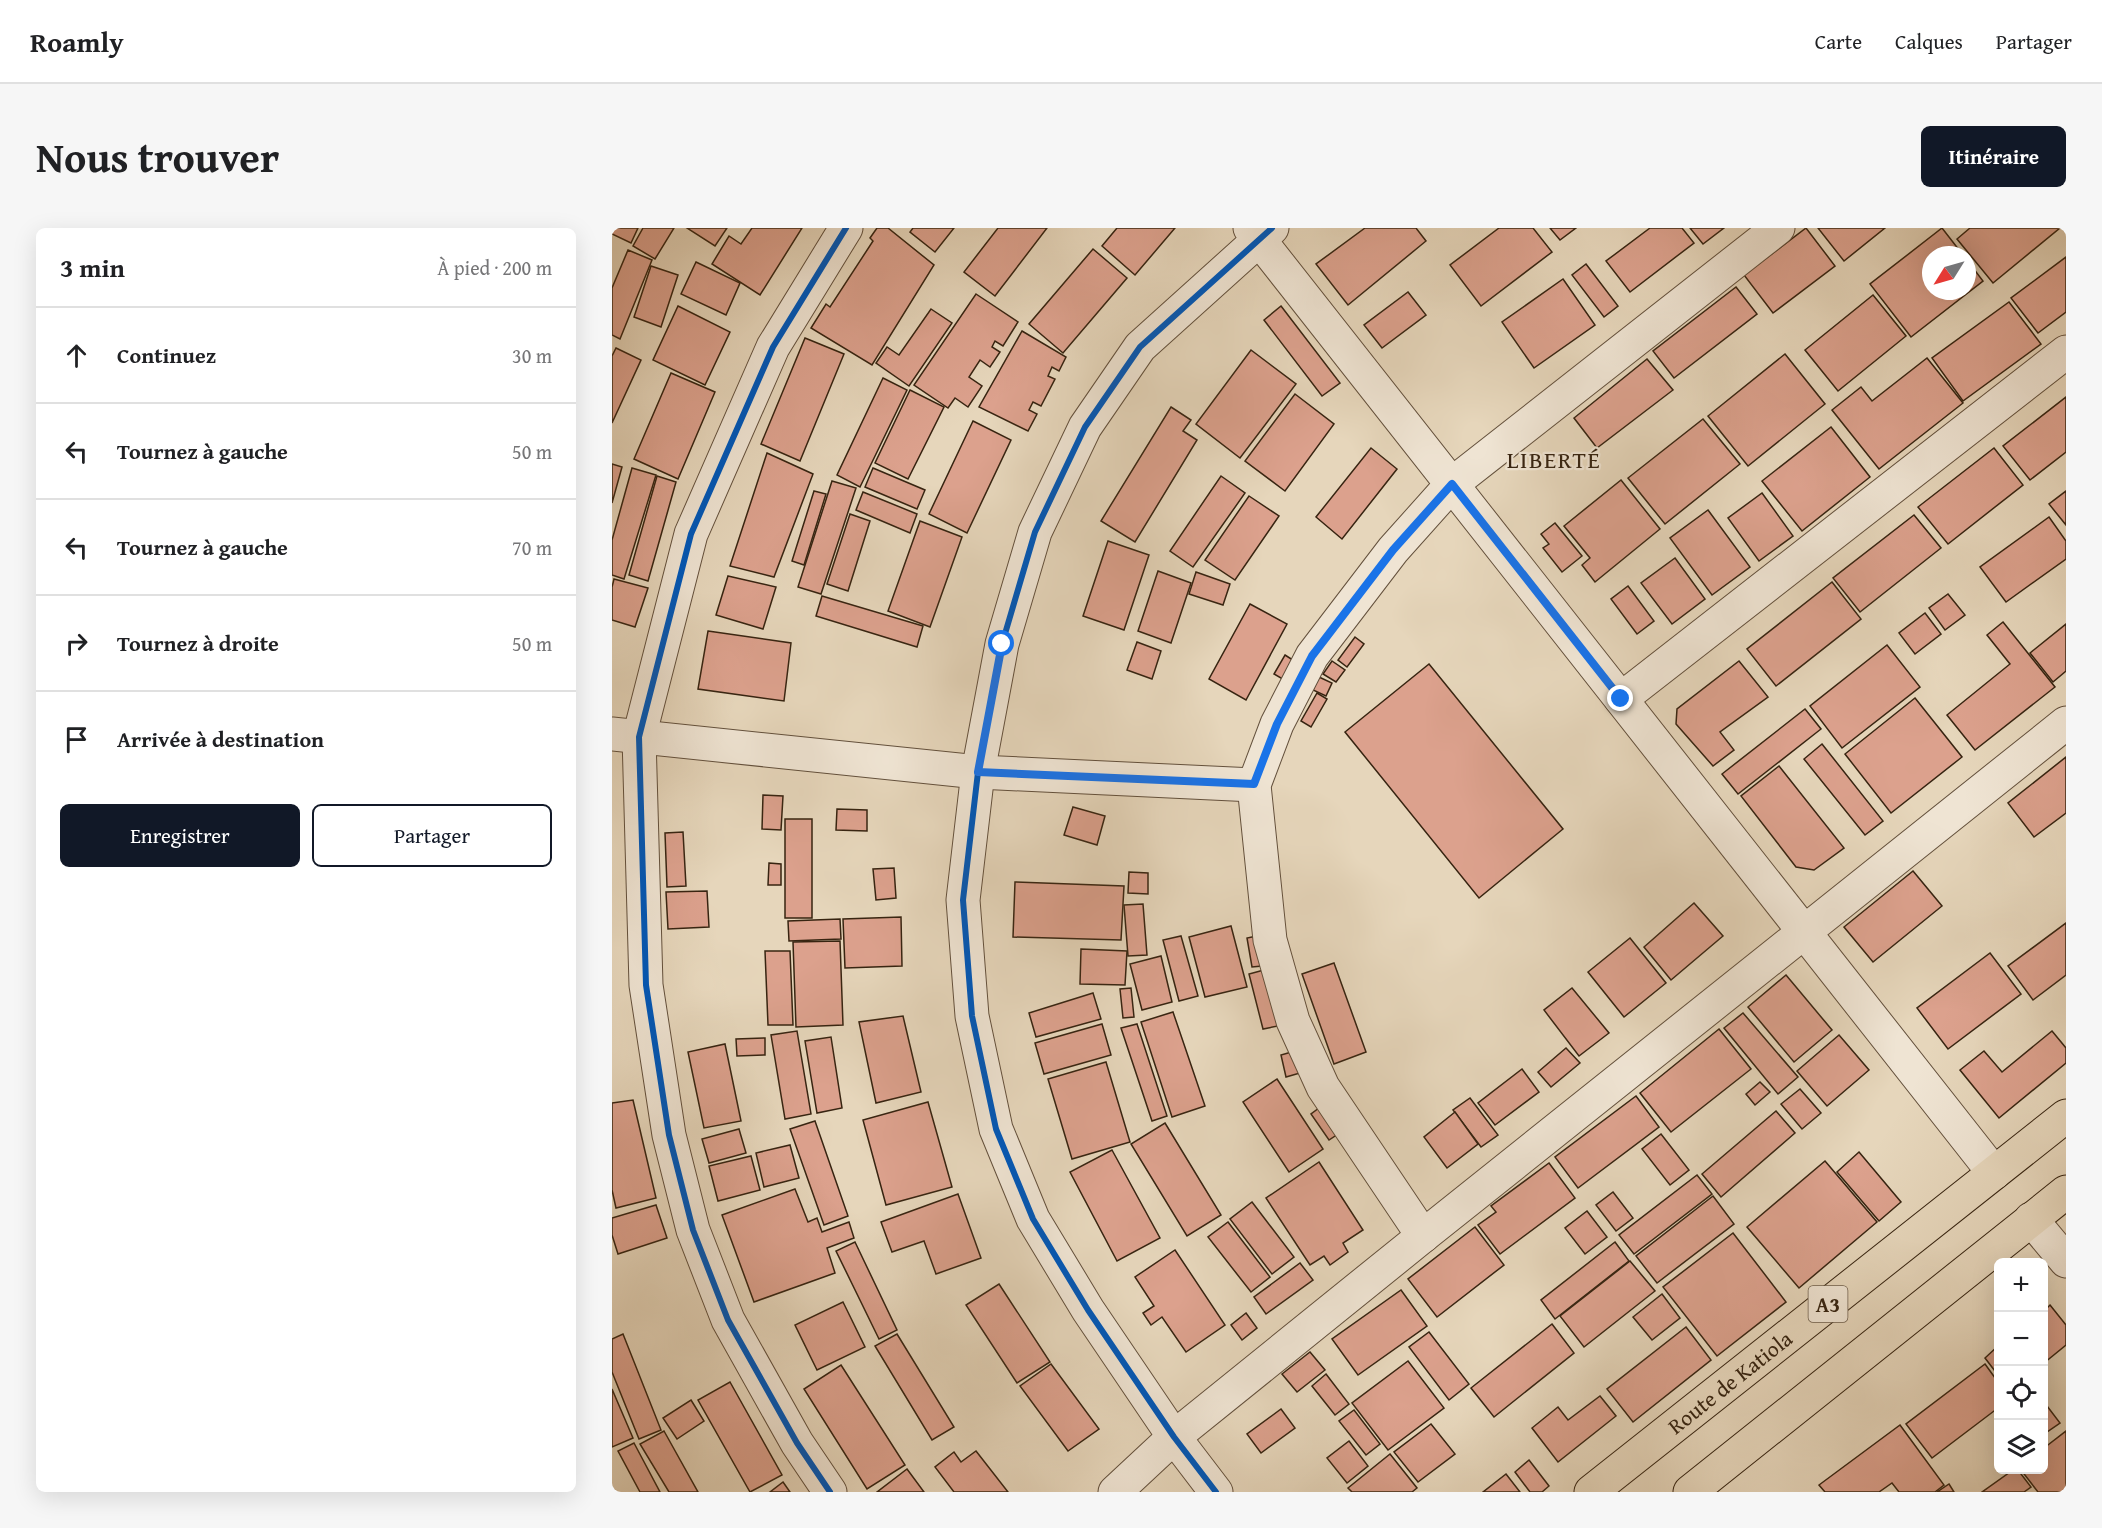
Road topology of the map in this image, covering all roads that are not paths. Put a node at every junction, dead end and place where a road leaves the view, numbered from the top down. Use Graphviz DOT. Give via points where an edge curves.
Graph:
graph roads {
  1 [pos="846,228"];
  2 [pos="1778,228"];
  3 [pos="1260,232"];
  4 [pos="2066,352"];
  5 [pos="1452,484"];
  6 [pos="1621,699"];
  7 [pos="2066,723"];
  8 [pos="625,735"];
  9 [pos="978,772"];
  10 [pos="1254,784"];
  11 [pos="1805,932"];
  12 [pos="2066,1116"];
  13 [pos="1994,1173"];
  14 [pos="2066,1192"];
  15 [pos="2031,1219"];
  16 [pos="1423,1236"];
  17 [pos="2066,1261"];
  18 [pos="1174,1437"];
  19 [pos="830,1492"];
  20 [pos="1115,1492"];
  21 [pos="1216,1492"];
  22 [pos="1591,1492"];
  23 [pos="1689,1492"];
  1 -- 8 [label="street" via="773,347 691,534"];
  2 -- 5 [label="street"];
  3 -- 5 [label="street"];
  3 -- 9 [label="street" via="1140,347 1085,427 1035,532 1002,644"];
  4 -- 6 [label="street"];
  5 -- 6 [label="street"];
  5 -- 10 [label="street" via="1393,550 1312,656 1277,724"];
  6 -- 11 [label="street"];
  7 -- 11 [label="street"];
  8 -- 9 [label="street"];
  8 -- 19 [label="street" via="646,985 669,1135 693,1230 728,1320 797,1443"];
  9 -- 10 [label="street"];
  9 -- 18 [label="street" via="963,900 972,1016 996,1129 1033,1219 1088,1310"];
  10 -- 16 [label="street" via="1270,940 1293,1021 1323,1087"];
  11 -- 13 [label="street"];
  11 -- 16 [label="street"];
  12 -- 13 [label="highway, Route de Katiola / A3"];
  13 -- 22 [label="highway, Route de Katiola / A3"];
  14 -- 15 [label="highway"];
  15 -- 17 [label="street"];
  15 -- 23 [label="highway"];
  16 -- 18 [label="street"];
  18 -- 20 [label="street"];
  18 -- 21 [label="street"];
}
